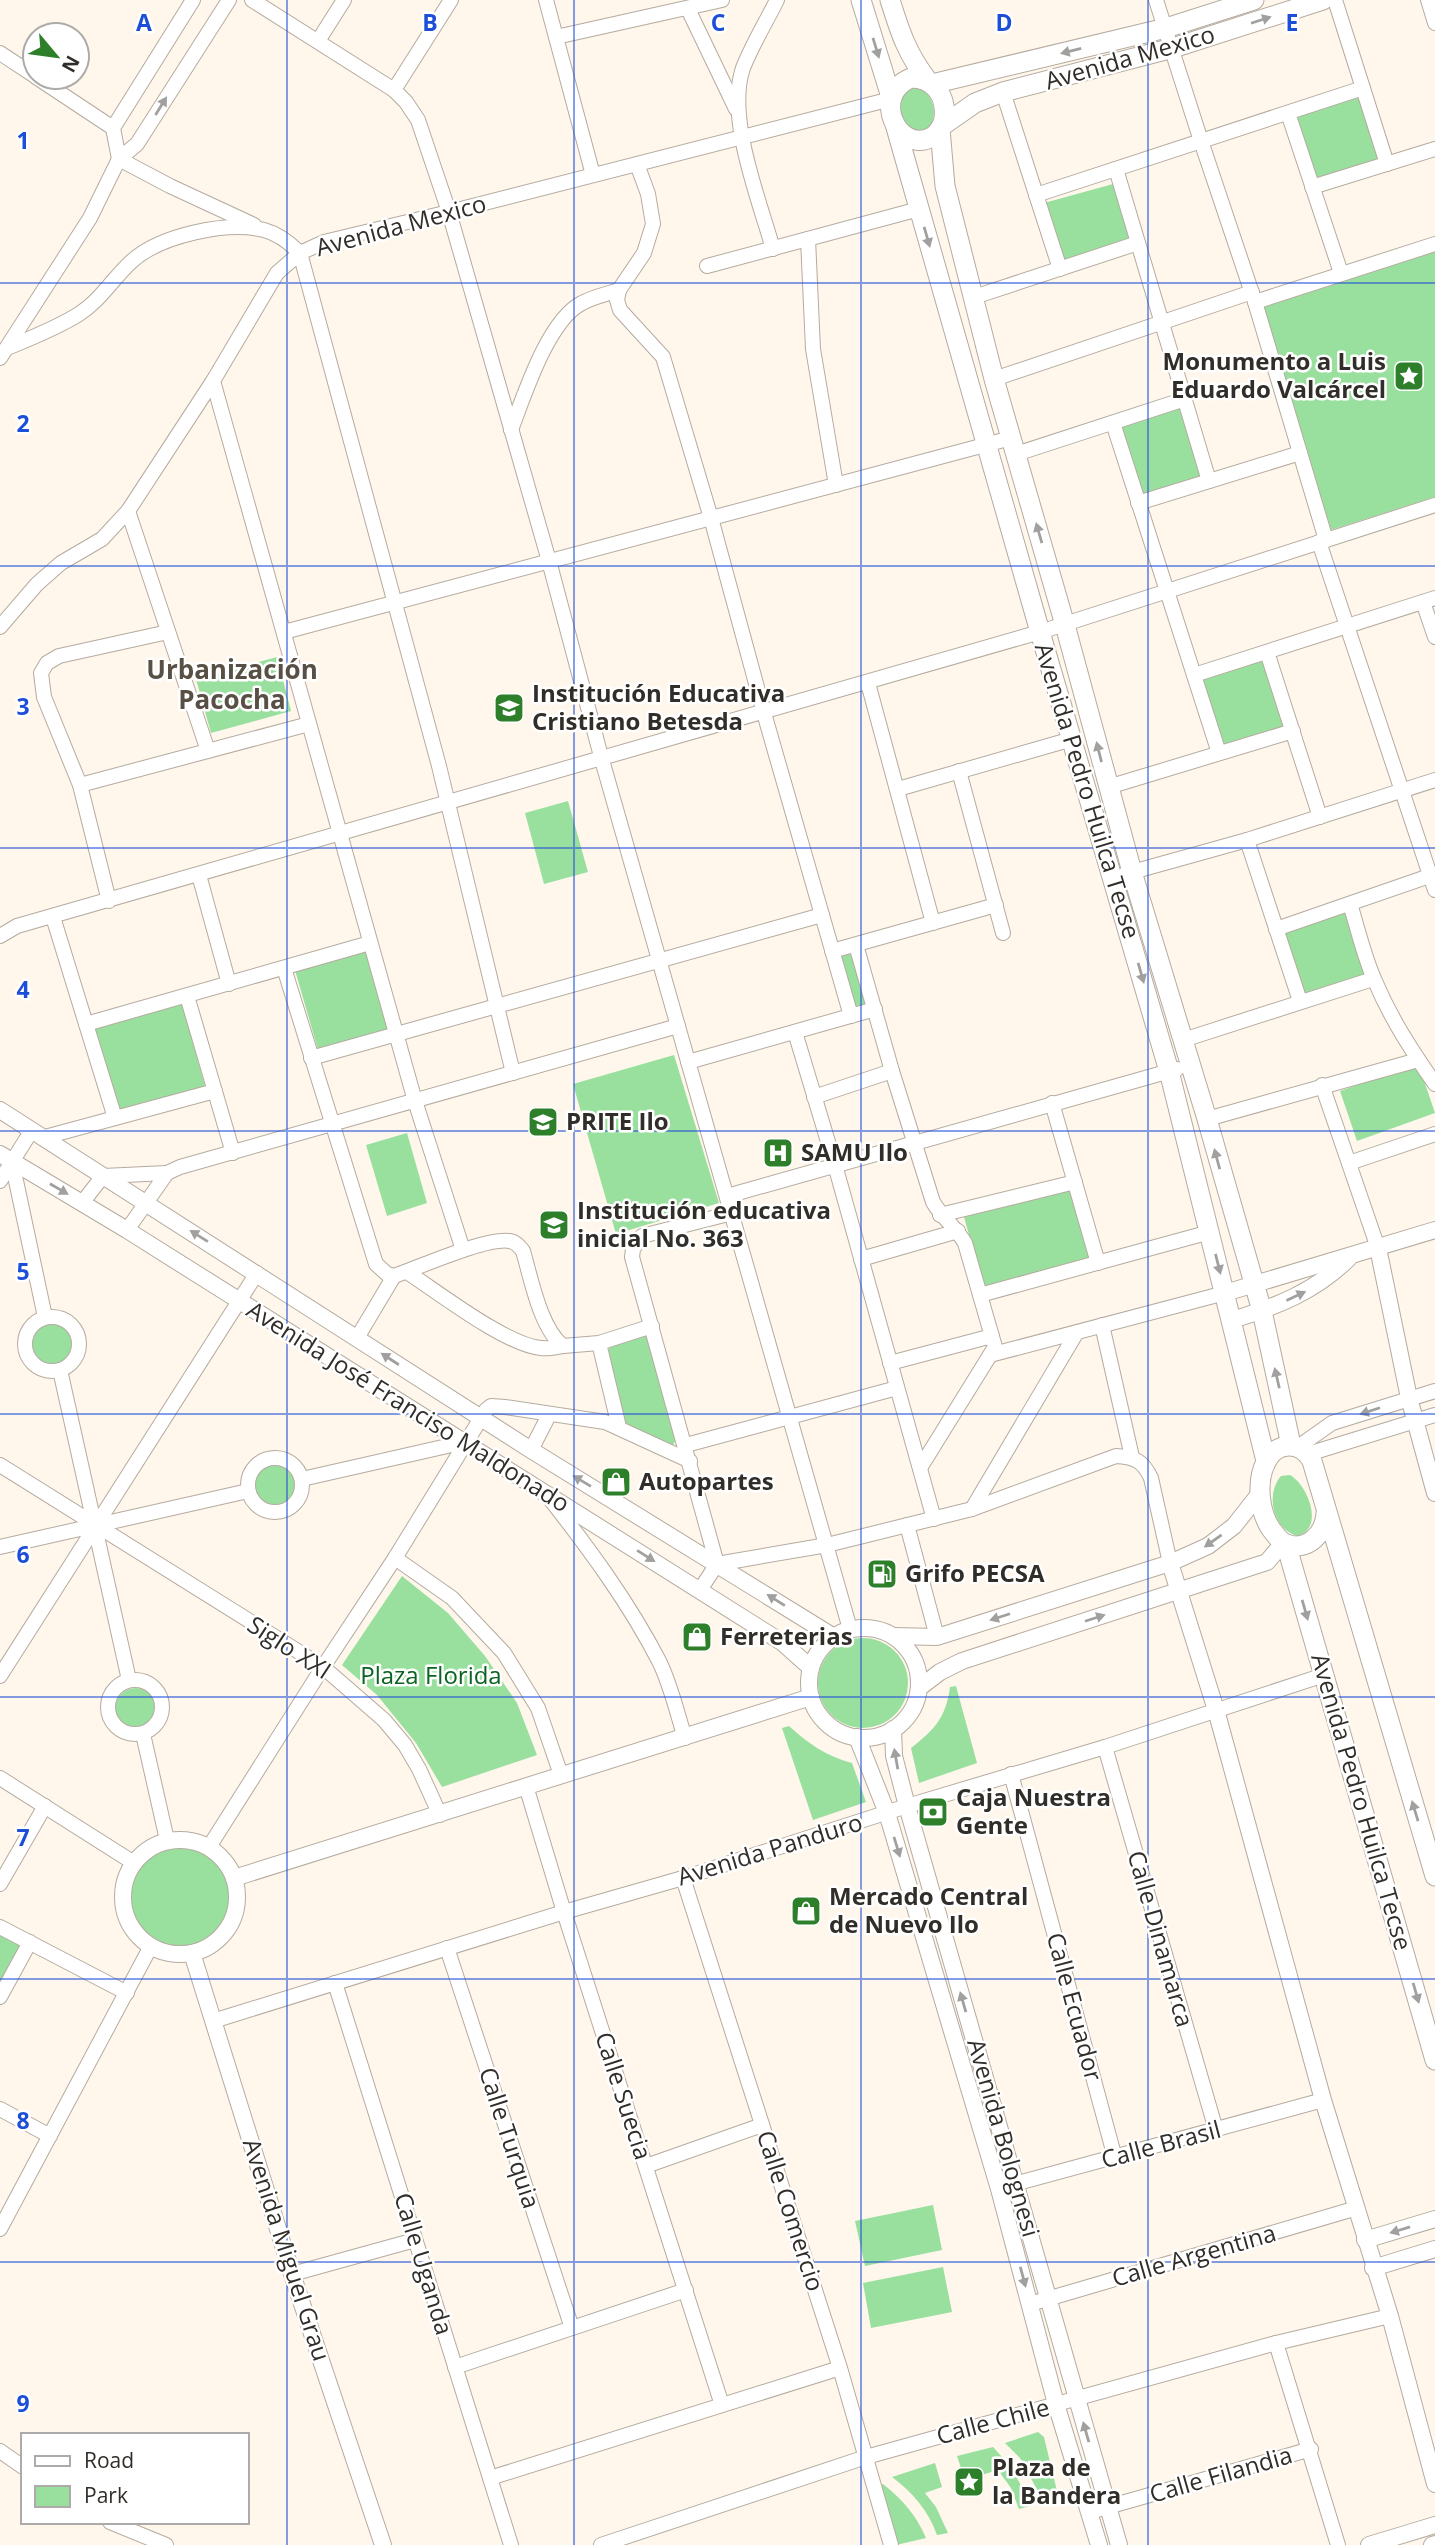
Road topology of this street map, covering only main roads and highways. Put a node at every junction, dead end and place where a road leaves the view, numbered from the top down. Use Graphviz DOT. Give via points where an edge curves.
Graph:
graph roads {
  1 [pos="861,0"];
  2 [pos="890,0"];
  3 [pos="1254,0"];
  4 [pos="1323,0"];
  5 [pos="930,82"];
  6 [pos="891,98"];
  7 [pos="895,124"];
  8 [pos="941,128"];
  9 [pos="1122,875"];
  10 [pos="1299,1448"];
  11 [pos="1266,1461"];
  12 [pos="1326,1513"];
  13 [pos="1285,1543"];
  14 [pos="1435,1876"];
  15 [pos="1435,2060"];
  1 -- 6 [label="main road, one-way"];
  2 -- 5 [label="main road" via="903,42"];
  3 -- 5 [label="main road, one-way" via="1166,28"];
  8 -- 4 [label="main road, Avenida Mexico, one-way" via="975,103 1003,92 1173,48"];
  5 -- 6 [label="main road" via="903,81"];
  5 -- 8 [label="main road" via="943,99"];
  6 -- 7 [label="main road"];
  7 -- 8 [label="main road" via="918,140"];
  7 -- 9 [label="main road, Avenida Pedro Huilca Tecse, one-way" via="1072,739"];
  9 -- 8 [label="main road, Avenida Pedro Huilca Tecse, one-way" via="1108,787 945,186"];
  10 -- 9 [label="main road, Avenida Pedro Huilca Tecse, one-way" via="1207,1119"];
  9 -- 11 [label="main road, Avenida Pedro Huilca Tecse, one-way"];
  10 -- 11 [label="main road" via="1277,1450"];
  10 -- 12 [label="main road, Avenida Pedro Huilca Tecse"];
  11 -- 13 [label="main road, Avenida Pedro Huilca Tecse" via="1260,1493 1267,1523"];
  12 -- 13 [label="main road" via="1326,1523 1311,1542"];
  14 -- 12 [label="main road, Avenida Pedro Huilca Tecse, one-way"];
  13 -- 15 [label="main road, Avenida Pedro Huilca Tecse, one-way"];
}
